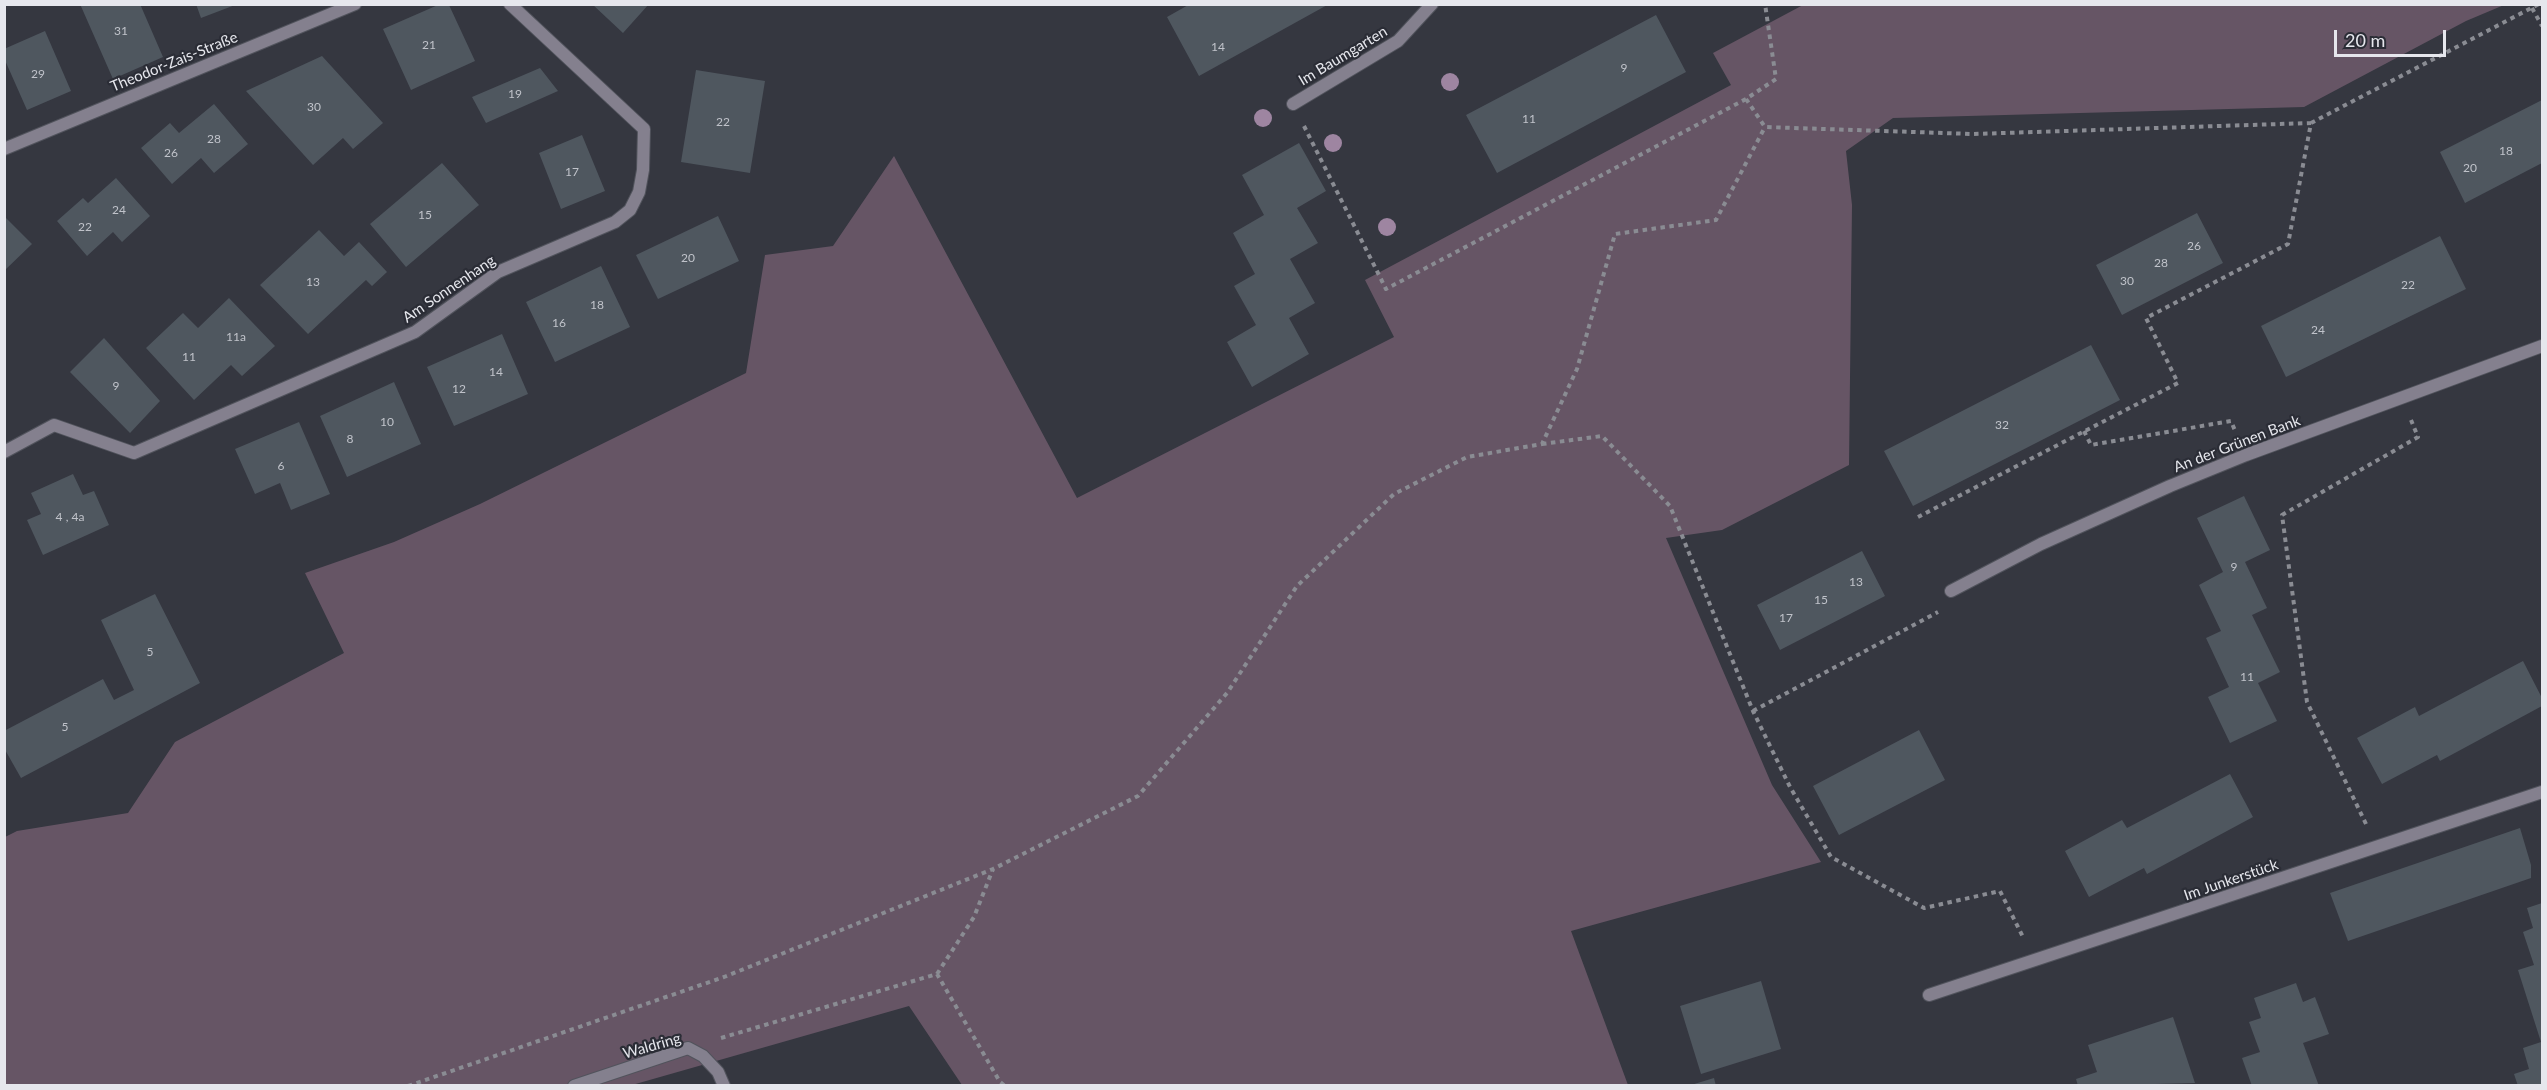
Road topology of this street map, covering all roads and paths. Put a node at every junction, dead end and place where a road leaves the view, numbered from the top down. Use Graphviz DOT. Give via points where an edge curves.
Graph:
graph roads {
  1 [pos="355,4"];
  2 [pos="510,4"];
  3 [pos="1432,4"];
  4 [pos="1765,4"];
  5 [pos="2539,4"];
  6 [pos="2532,8"];
  7 [pos="2542,26"];
  8 [pos="1746,99"];
  9 [pos="1293,104"];
  10 [pos="2311,123"];
  11 [pos="1765,127"];
  12 [pos="4,148"];
  13 [pos="2542,346"];
  14 [pos="2402,397"];
  15 [pos="2084,431"];
  16 [pos="1542,444"];
  17 [pos="4,452"];
  18 [pos="2246,455"];
  19 [pos="1918,517"];
  20 [pos="1951,591"];
  21 [pos="1753,711"];
  22 [pos="2542,792"];
  23 [pos="2378,848"];
  24 [pos="993,869"];
  25 [pos="2035,961"];
  26 [pos="938,974"];
  27 [pos="1929,995"];
  28 [pos="688,1048"];
  29 [pos="408,1086"];
  30 [pos="574,1086"];
  31 [pos="724,1086"];
  32 [pos="1005,1086"];
  1 -- 12 [label="street, Theodor-Zais-Straße"];
  2 -- 17 [label="street, Am Sonnenhang" via="644,129 639,192 630,210 615,222 498,272 415,332 134,453 54,425"];
  3 -- 9 [label="street, Im Baumgarten" via="1398,41"];
  4 -- 8 [label="path" via="1776,79"];
  5 -- 6 [label="path"];
  6 -- 7 [label="path"];
  6 -- 10 [label="path"];
  8 -- 9 [label="path" via="1386,288"];
  8 -- 11 [label="path"];
  10 -- 11 [label="path" via="1973,134"];
  10 -- 15 [label="path" via="2288,244 2146,318 2178,383"];
  11 -- 16 [label="path" via="1716,220 1615,234 1577,369"];
  13 -- 14 [label="street, An der Grünen Bank"];
  14 -- 18 [label="street, An der Grünen Bank"];
  14 -- 23 [label="path" via="2418,437 2282,515 2307,702"];
  15 -- 18 [label="path" via="2091,445 2231,421"];
  15 -- 19 [label="path"];
  16 -- 21 [label="path" via="1602,436 1670,506"];
  16 -- 24 [label="path" via="1467,457 1394,494 1297,586 1227,693 1138,796"];
  18 -- 20 [label="street, An der Grünen Bank" via="2072,529"];
  20 -- 21 [label="path" via="1936,615"];
  21 -- 25 [label="path" via="1790,787 1831,857 1924,908 2000,891"];
  22 -- 23 [label="street, Im Junkerstück"];
  23 -- 25 [label="street, Im Junkerstück"];
  24 -- 26 [label="path" via="974,917"];
  24 -- 29 [label="path" via="724,976"];
  25 -- 27 [label="street, Im Junkerstück"];
  26 -- 28 [label="path"];
  26 -- 32 [label="path"];
  28 -- 30 [label="street, Waldring"];
  28 -- 31 [label="street, Waldring" via="703,1056 718,1072"];
}
